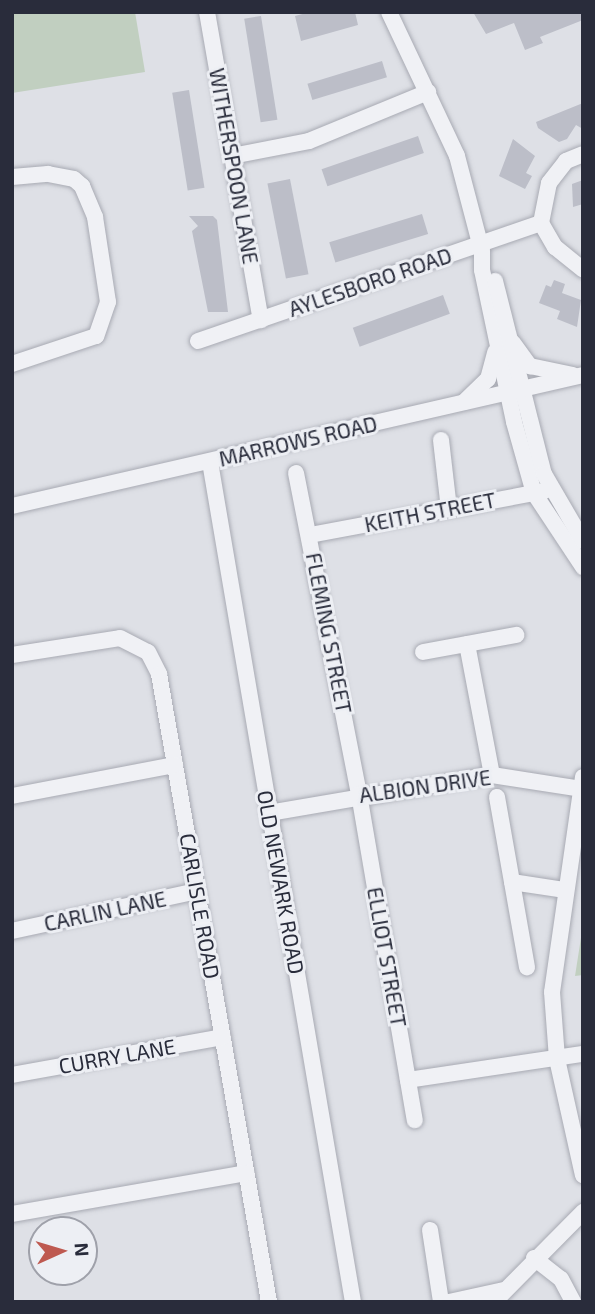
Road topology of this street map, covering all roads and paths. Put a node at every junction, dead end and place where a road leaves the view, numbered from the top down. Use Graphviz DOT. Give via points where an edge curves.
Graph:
graph roads {
  1 [pos="207,12"];
  2 [pos="389,12"];
  3 [pos="428,92"];
  4 [pos="583,154"];
  5 [pos="232,156"];
  6 [pos="12,177"];
  7 [pos="541,223"];
  8 [pos="481,248"];
  9 [pos="583,270"];
  10 [pos="261,320"];
  11 [pos="500,330"];
  12 [pos="198,341"];
  13 [pos="12,364"];
  14 [pos="581,375"];
  15 [pos="514,391"];
  16 [pos="462,403"];
  17 [pos="440,440"];
  18 [pos="210,462"];
  19 [pos="296,473"];
  20 [pos="542,491"];
  21 [pos="12,506"];
  22 [pos="449,509"];
  23 [pos="310,535"];
  24 [pos="583,541"];
  25 [pos="582,566"];
  26 [pos="516,635"];
  27 [pos="467,644"];
  28 [pos="423,652"];
  29 [pos="12,655"];
  30 [pos="175,765"];
  31 [pos="492,775"];
  32 [pos="582,783"];
  33 [pos="359,794"];
  34 [pos="12,796"];
  35 [pos="497,797"];
  36 [pos="269,813"];
  37 [pos="512,882"];
  38 [pos="565,890"];
  39 [pos="197,891"];
  40 [pos="12,931"];
  41 [pos="527,967"];
  42 [pos="223,1037"];
  43 [pos="583,1054"];
  44 [pos="557,1059"];
  45 [pos="12,1075"];
  46 [pos="408,1080"];
  47 [pos="415,1120"];
  48 [pos="246,1173"];
  49 [pos="583,1175"];
  50 [pos="583,1212"];
  51 [pos="12,1214"];
  52 [pos="430,1230"];
  53 [pos="534,1258"];
  54 [pos="509,1289"];
  55 [pos="269,1302"];
  56 [pos="353,1302"];
  57 [pos="441,1302"];
  58 [pos="449,1302"];
  59 [pos="494,1302"];
  60 [pos="573,1302"];
  1 -- 5 [label="street, WITHERSPOON LANE"];
  2 -- 3 [label="street"];
  3 -- 5 [label="street" via="309,141"];
  3 -- 8 [label="street" via="457,156"];
  4 -- 7 [label="street" via="566,161 549,183"];
  5 -- 10 [label="street, WITHERSPOON LANE"];
  6 -- 13 [label="street" via="48,173 74,179 82,186 95,217 108,302 96,336"];
  7 -- 8 [label="street, AYLESBORO ROAD"];
  7 -- 9 [label="street" via="555,247"];
  8 -- 10 [label="street, AYLESBORO ROAD"];
  8 -- 11 [label="street" via="492,269"];
  10 -- 12 [label="street, AYLESBORO ROAD"];
  11 -- 14 [label="street" via="530,366"];
  11 -- 15 [label="street"];
  11 -- 16 [label="street" via="492,370"];
  14 -- 15 [label="street, MARROWS ROAD"];
  15 -- 16 [label="street, MARROWS ROAD"];
  15 -- 20 [label="street"];
  16 -- 18 [label="street, MARROWS ROAD"];
  17 -- 22 [label="street"];
  18 -- 21 [label="street, MARROWS ROAD"];
  18 -- 36 [label="street, OLD NEWARK ROAD"];
  19 -- 23 [label="street, FLEMING STREET"];
  20 -- 22 [label="street, KEITH STREET"];
  20 -- 24 [label="street"];
  20 -- 25 [label="street"];
  22 -- 23 [label="street, KEITH STREET"];
  23 -- 33 [label="street, FLEMING STREET"];
  26 -- 27 [label="street"];
  27 -- 28 [label="street"];
  27 -- 31 [label="street"];
  29 -- 30 [label="street, CARLISLE ROAD" via="104,638 134,642 148,652 159,674"];
  30 -- 34 [label="street"];
  30 -- 39 [label="street, CARLISLE ROAD"];
  31 -- 32 [label="street, ALBION DRIVE"];
  31 -- 33 [label="street, ALBION DRIVE"];
  32 -- 38 [label="street"];
  33 -- 36 [label="street, ALBION DRIVE"];
  33 -- 46 [label="street, ELLIOT STREET"];
  35 -- 37 [label="street"];
  36 -- 56 [label="street, OLD NEWARK ROAD"];
  37 -- 38 [label="street"];
  37 -- 41 [label="street"];
  38 -- 44 [label="street" via="552,992"];
  39 -- 40 [label="street, CARLIN LANE"];
  39 -- 42 [label="street, CARLISLE ROAD"];
  42 -- 45 [label="street, CURRY LANE"];
  42 -- 48 [label="street, CARLISLE ROAD"];
  43 -- 44 [label="street"];
  44 -- 46 [label="street"];
  44 -- 49 [label="street"];
  46 -- 47 [label="street, ELLIOT STREET"];
  48 -- 51 [label="street"];
  48 -- 55 [label="street, CARLISLE ROAD"];
  50 -- 53 [label="street"];
  52 -- 57 [label="street"];
  53 -- 54 [label="street"];
  53 -- 60 [label="street" via="561,1279"];
  54 -- 58 [label="street"];
  54 -- 59 [label="street"];
}
